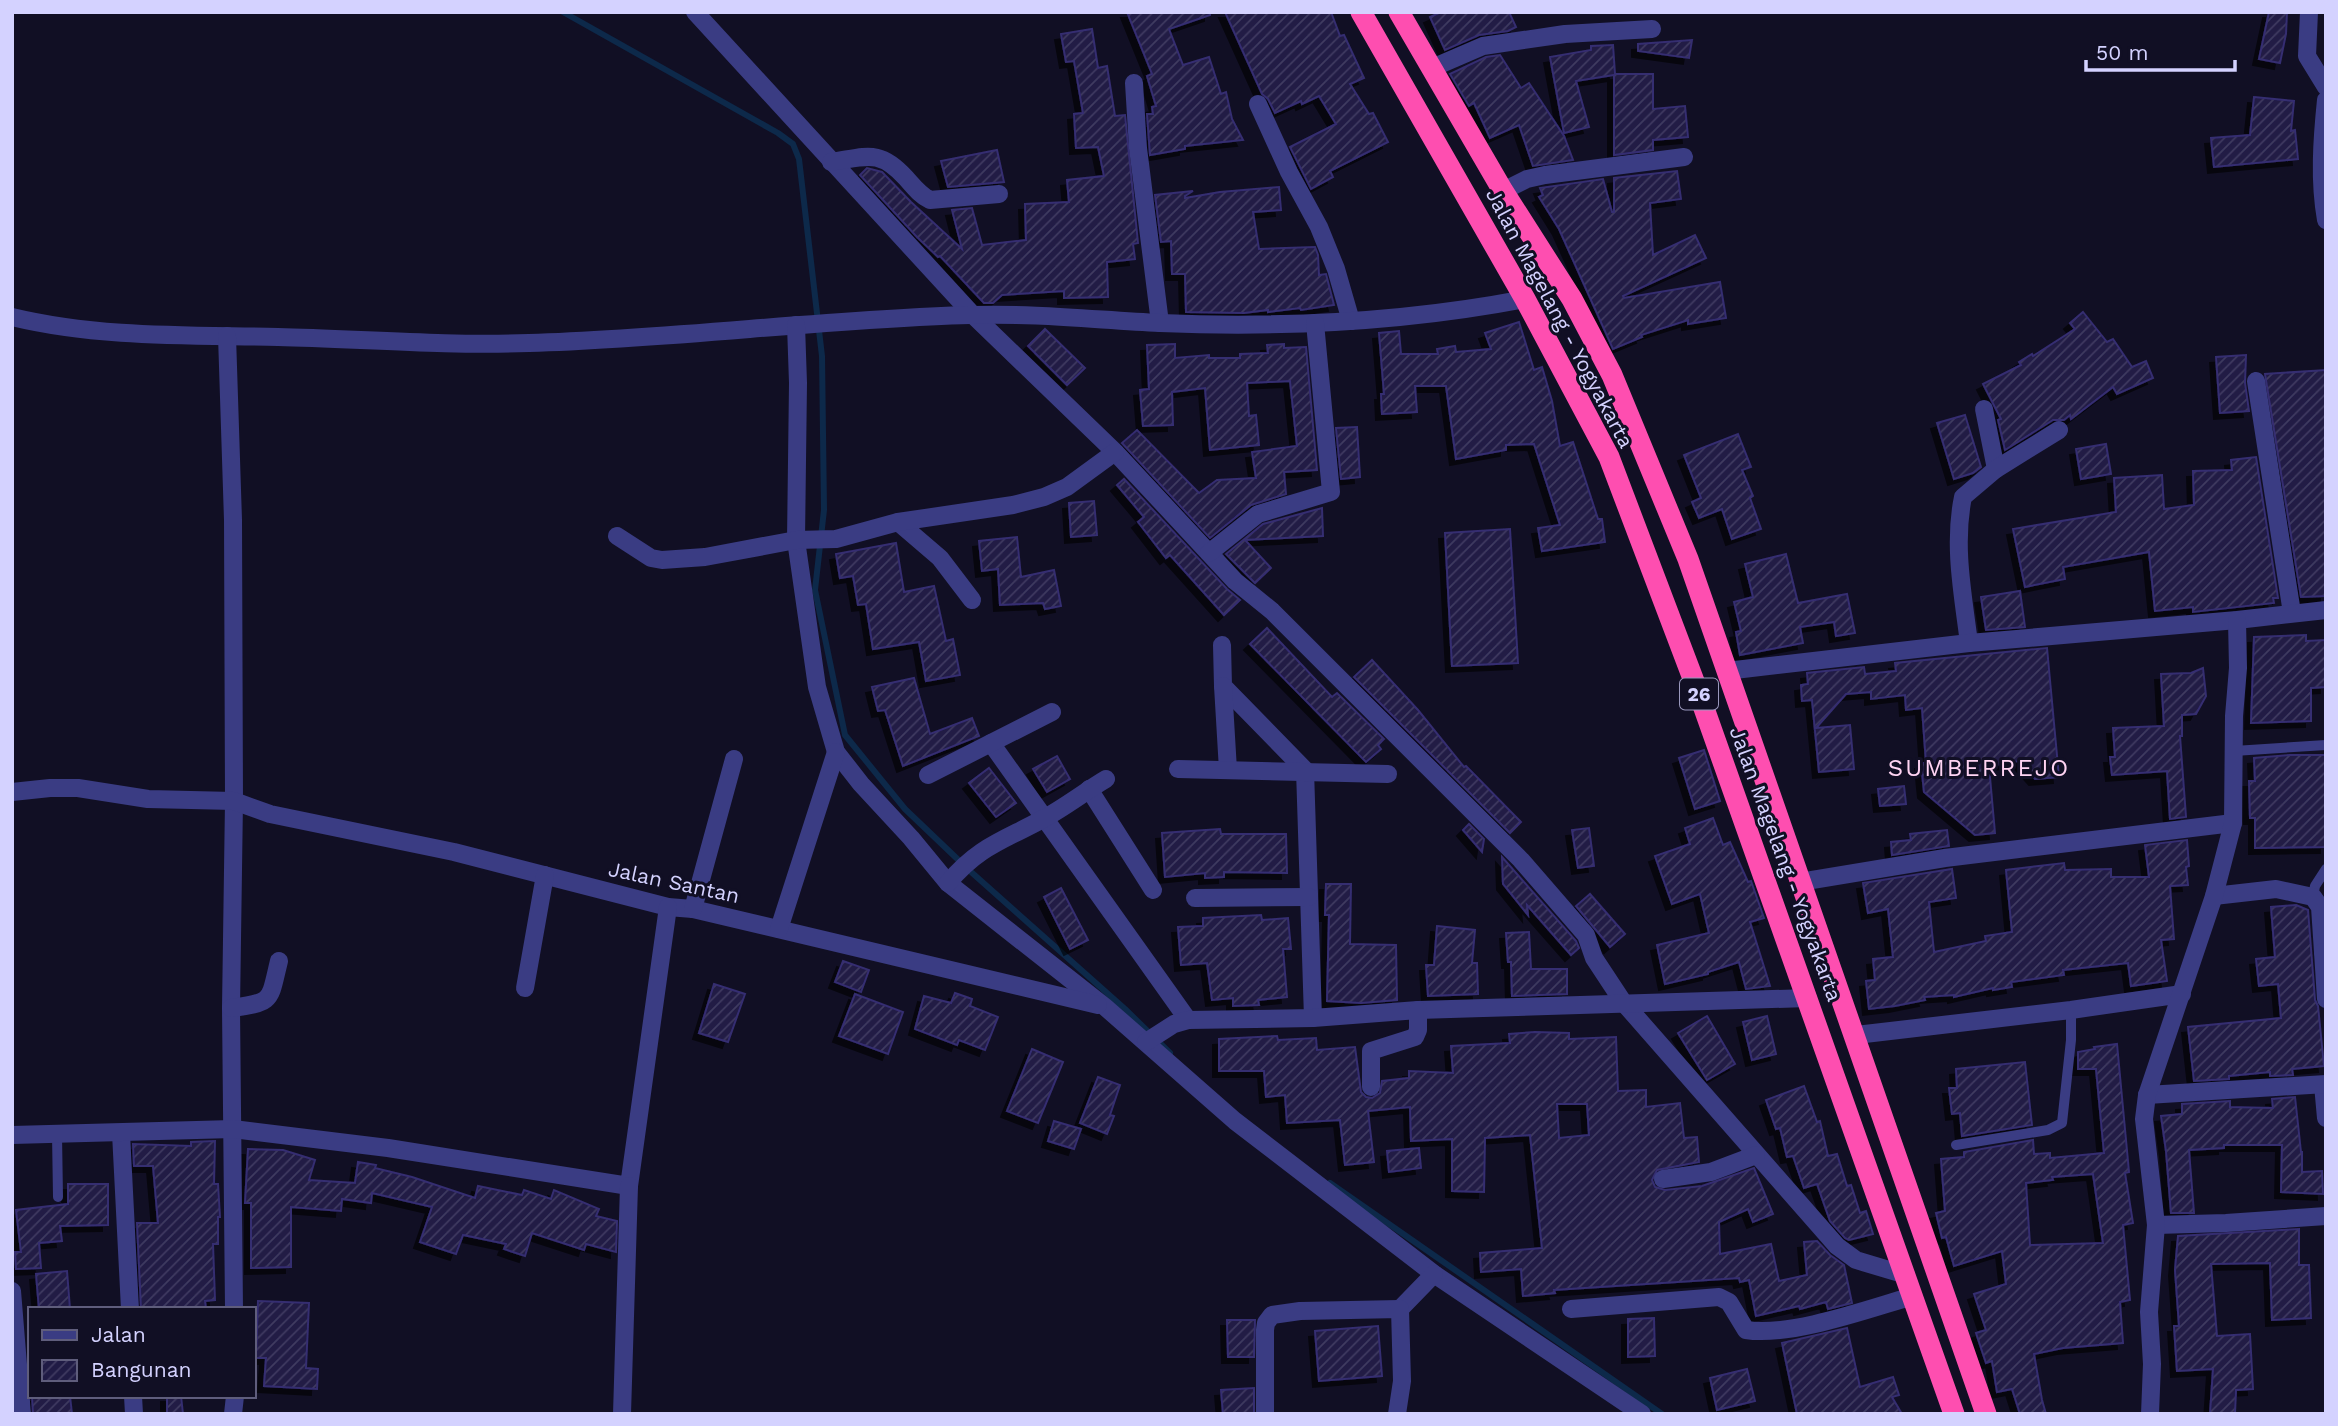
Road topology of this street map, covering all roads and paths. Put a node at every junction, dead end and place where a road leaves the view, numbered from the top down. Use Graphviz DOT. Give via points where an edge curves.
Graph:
graph roads {
  1 [pos="695,12"];
  2 [pos="1361,12"];
  3 [pos="1399,12"];
  4 [pos="2309,12"];
  5 [pos="1652,29"];
  6 [pos="1432,68"];
  7 [pos="1134,83"];
  8 [pos="2326,87"];
  9 [pos="2326,100"];
  10 [pos="1258,104"];
  11 [pos="1684,157"];
  12 [pos="831,162"];
  13 [pos="1503,191"];
  14 [pos="999,194"];
  15 [pos="2326,220"];
  16 [pos="1525,299"];
  17 [pos="973,315"];
  18 [pos="12,317"];
  19 [pos="1351,321"];
  20 [pos="1160,323"];
  21 [pos="1315,323"];
  22 [pos="800,324"];
  23 [pos="227,336"];
  24 [pos="2256,381"];
  25 [pos="1984,409"];
  26 [pos="2059,430"];
  27 [pos="1115,452"];
  28 [pos="1996,468"];
  29 [pos="898,522"];
  30 [pos="617,536"];
  31 [pos="803,541"];
  32 [pos="1209,553"];
  33 [pos="972,600"];
  34 [pos="2326,610"];
  35 [pos="2292,613"];
  36 [pos="2236,620"];
  37 [pos="1969,643"];
  38 [pos="1222,645"];
  39 [pos="1726,671"];
  40 [pos="1223,686"];
  41 [pos="1052,712"];
  42 [pos="991,743"];
  43 [pos="2326,745"];
  44 [pos="2234,751"];
  45 [pos="836,752"];
  46 [pos="734,759"];
  47 [pos="1762,768"];
  48 [pos="1178,769"];
  49 [pos="1228,769"];
  50 [pos="1305,770"];
  51 [pos="1726,773"];
  52 [pos="1388,774"];
  53 [pos="928,775"];
  54 [pos="1105,779"];
  55 [pos="1089,789"];
  56 [pos="12,792"];
  57 [pos="234,801"];
  58 [pos="1044,818"];
  59 [pos="2233,823"];
  60 [pos="2326,869"];
  61 [pos="545,876"];
  62 [pos="1800,882"];
  63 [pos="948,883"];
  64 [pos="1153,890"];
  65 [pos="2214,896"];
  66 [pos="1309,897"];
  67 [pos="2313,897"];
  68 [pos="1195,898"];
  69 [pos="668,907"];
  70 [pos="693,909"];
  71 [pos="779,929"];
  72 [pos="2324,953"];
  73 [pos="279,961"];
  74 [pos="525,988"];
  75 [pos="2182,994"];
  76 [pos="1808,998"];
  77 [pos="2326,999"];
  78 [pos="1623,1002"];
  79 [pos="1104,1006"];
  80 [pos="231,1008"];
  81 [pos="1418,1010"];
  82 [pos="2071,1010"];
  83 [pos="1313,1018"];
  84 [pos="1181,1022"];
  85 [pos="1856,1035"];
  86 [pos="1149,1039"];
  87 [pos="2325,1084"];
  88 [pos="1371,1087"];
  89 [pos="2147,1095"];
  90 [pos="2326,1118"];
  91 [pos="233,1129"];
  92 [pos="121,1133"];
  93 [pos="57,1134"];
  94 [pos="12,1135"];
  95 [pos="1956,1145"];
  96 [pos="1756,1155"];
  97 [pos="1663,1179"];
  98 [pos="629,1186"];
  99 [pos="58,1197"];
  100 [pos="2326,1216"];
  101 [pos="2156,1225"];
  102 [pos="1434,1274"];
  103 [pos="1906,1275"];
  104 [pos="12,1291"];
  105 [pos="1913,1296"];
  106 [pos="130,1307"];
  107 [pos="234,1307"];
  108 [pos="1400,1309"];
  109 [pos="1571,1309"];
  110 [pos="22,1414"];
  111 [pos="622,1414"];
  112 [pos="1265,1414"];
  113 [pos="1397,1414"];
  114 [pos="1642,1414"];
  115 [pos="1954,1414"];
  116 [pos="1986,1414"];
  117 [pos="2150,1414"];
  1 -- 12 [label="street"];
  2 -- 16 [label="highway, Jalan Magelang - Yogyakarta / 26"];
  3 -- 6 [label="highway, Jalan Magelang - Yogyakarta / 26"];
  4 -- 8 [label="street" via="2307,56"];
  5 -- 6 [label="street" via="1564,34 1483,46"];
  6 -- 13 [label="highway, Jalan Magelang - Yogyakarta / 26"];
  7 -- 20 [label="street"];
  9 -- 15 [label="street" via="2322,133"];
  10 -- 19 [label="street" via="1319,227"];
  11 -- 13 [label="street" via="1545,175"];
  12 -- 14 [label="street" via="881,158 930,200"];
  12 -- 17 [label="street"];
  13 -- 39 [label="highway, Jalan Magelang - Yogyakarta / 26" via="1572,299 1612,374 1688,559"];
  16 -- 19 [label="street" via="1463,311"];
  16 -- 51 [label="highway, Jalan Magelang - Yogyakarta / 26" via="1609,457"];
  17 -- 20 [label="street"];
  17 -- 22 [label="street"];
  17 -- 27 [label="street"];
  18 -- 23 [label="street" via="111,333"];
  19 -- 21 [label="street"];
  20 -- 21 [label="street"];
  21 -- 32 [label="street" via="1331,492 1258,514"];
  22 -- 23 [label="street" via="529,343"];
  22 -- 31 [label="street"];
  23 -- 57 [label="street"];
  24 -- 35 [label="street"];
  25 -- 28 [label="street"];
  26 -- 28 [label="street"];
  27 -- 29 [label="street" via="1067,487 1044,497"];
  27 -- 32 [label="street"];
  28 -- 37 [label="street" via="1969,490 1962,503 1960,575"];
  29 -- 31 [label="street" via="836,539"];
  29 -- 33 [label="street" via="940,558"];
  30 -- 31 [label="street" via="651,558 662,559"];
  31 -- 45 [label="street" via="817,687"];
  32 -- 78 [label="street" via="1521,860 1586,935 1594,958"];
  34 -- 35 [label="street"];
  35 -- 36 [label="street"];
  36 -- 37 [label="street"];
  36 -- 44 [label="street"];
  37 -- 39 [label="street"];
  38 -- 40 [label="street"];
  39 -- 47 [label="highway, Jalan Magelang - Yogyakarta / 26"];
  40 -- 49 [label="street"];
  40 -- 50 [label="street"];
  41 -- 42 [label="street"];
  42 -- 53 [label="street"];
  42 -- 58 [label="street"];
  43 -- 44 [label="lane"];
  44 -- 59 [label="street"];
  45 -- 63 [label="street"];
  45 -- 71 [label="street"];
  46 -- 70 [label="street"];
  47 -- 51 [label="highway"];
  47 -- 62 [label="highway, Jalan Magelang - Yogyakarta / 26"];
  48 -- 49 [label="street"];
  49 -- 50 [label="street"];
  50 -- 52 [label="street"];
  50 -- 66 [label="street"];
  51 -- 76 [label="highway, Jalan Magelang - Yogyakarta / 26"];
  54 -- 55 [label="street"];
  55 -- 58 [label="street"];
  55 -- 64 [label="street"];
  56 -- 57 [label="street, Jalan Santan" via="78,788 148,799"];
  57 -- 61 [label="street, Jalan Santan" via="271,814"];
  57 -- 80 [label="street"];
  58 -- 63 [label="street" via="984,848"];
  58 -- 84 [label="street"];
  59 -- 62 [label="street" via="1945,858"];
  59 -- 65 [label="street"];
  60 -- 67 [label="lane"];
  61 -- 69 [label="street, Jalan Santan"];
  61 -- 74 [label="street"];
  62 -- 85 [label="highway, Jalan Magelang - Yogyakarta / 26"];
  63 -- 79 [label="street"];
  65 -- 67 [label="street" via="2276,889"];
  65 -- 75 [label="street"];
  66 -- 68 [label="street"];
  66 -- 83 [label="street"];
  67 -- 72 [label="street" via="2320,907"];
  69 -- 70 [label="street, Jalan Santan"];
  69 -- 98 [label="street"];
  70 -- 71 [label="street, Jalan Santan"];
  71 -- 79 [label="street, Jalan Santan"];
  72 -- 77 [label="street"];
  73 -- 80 [label="street" via="266,1001"];
  75 -- 82 [label="street"];
  75 -- 89 [label="street"];
  76 -- 78 [label="street"];
  76 -- 103 [label="highway, Jalan Magelang - Yogyakarta / 26"];
  78 -- 81 [label="street"];
  78 -- 96 [label="street"];
  79 -- 86 [label="street"];
  80 -- 91 [label="street"];
  81 -- 83 [label="street"];
  81 -- 88 [label="street" via="1415,1037 1371,1051"];
  82 -- 85 [label="street"];
  82 -- 95 [label="lane" via="2062,1123 2048,1130"];
  83 -- 84 [label="street"];
  84 -- 86 [label="street"];
  85 -- 116 [label="highway, Jalan Magelang - Yogyakarta / 26"];
  86 -- 102 [label="street" via="1235,1121"];
  87 -- 89 [label="street"];
  87 -- 90 [label="street"];
  89 -- 101 [label="street" via="2144,1119"];
  91 -- 92 [label="street"];
  91 -- 98 [label="street"];
  91 -- 107 [label="street"];
  92 -- 93 [label="street"];
  92 -- 106 [label="street"];
  93 -- 94 [label="street"];
  93 -- 99 [label="lane"];
  96 -- 97 [label="street" via="1711,1172"];
  96 -- 103 [label="street" via="1837,1245 1856,1260"];
  98 -- 111 [label="street"];
  100 -- 101 [label="street"];
  101 -- 117 [label="street" via="2149,1312"];
  102 -- 108 [label="street"];
  102 -- 114 [label="street"];
  103 -- 105 [label="highway, Jalan Magelang - Yogyakarta / 26"];
  104 -- 110 [label="street"];
  105 -- 109 [label="street" via="1790,1329 1755,1331 1746,1330 1729,1302 1718,1297"];
  105 -- 115 [label="highway, Jalan Magelang - Yogyakarta / 26"];
  108 -- 112 [label="street" via="1272,1315 1265,1330"];
  108 -- 113 [label="street" via="1402,1381"];
}
